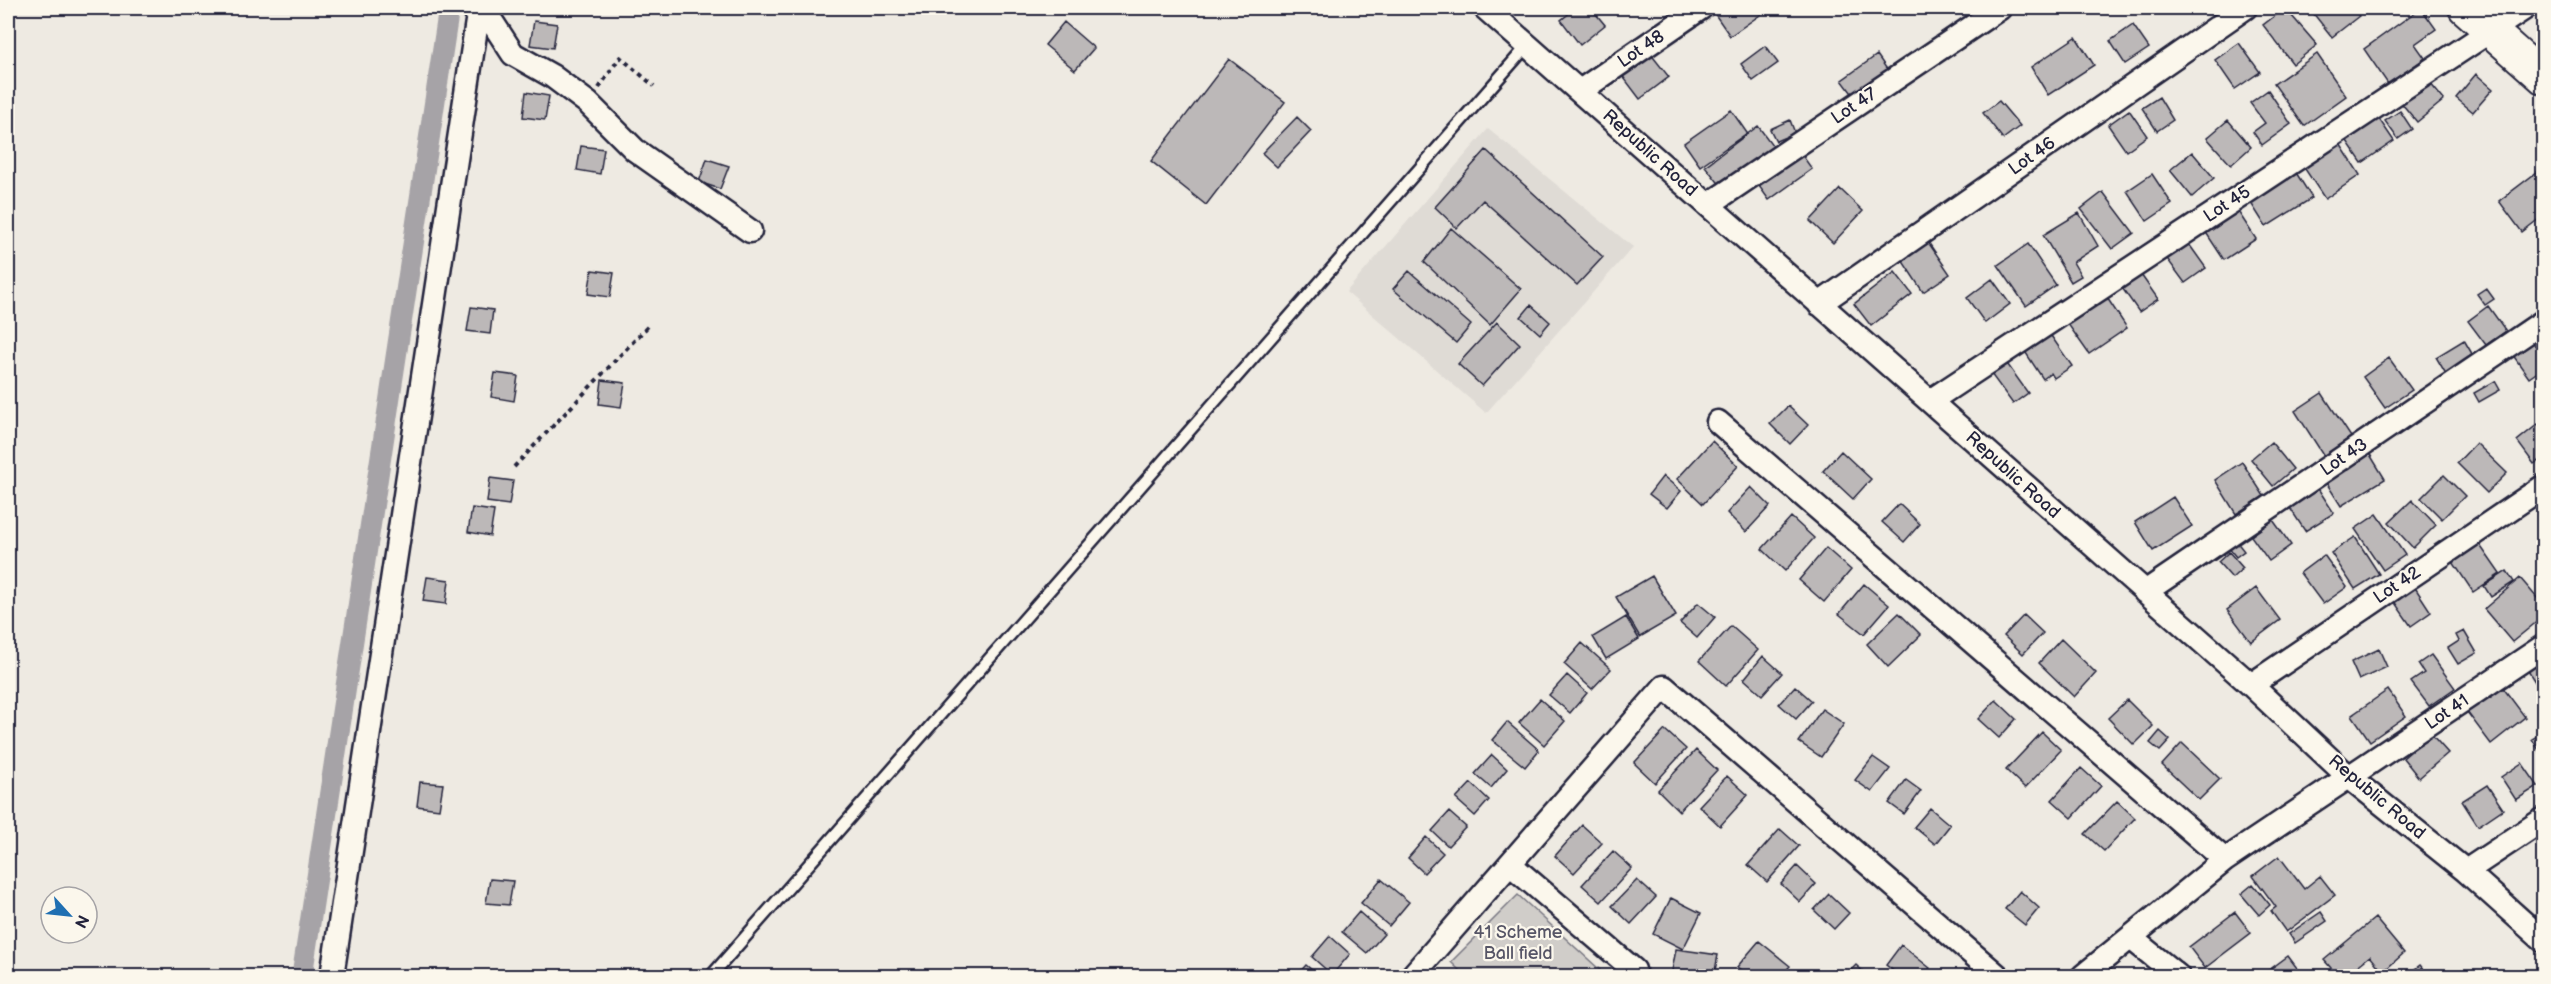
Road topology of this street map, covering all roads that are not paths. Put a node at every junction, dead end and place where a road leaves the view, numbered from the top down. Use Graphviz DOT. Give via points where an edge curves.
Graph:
graph roads {
  1 [pos="481,8"];
  2 [pos="1485,8"];
  3 [pos="1701,8"];
  4 [pos="2000,8"];
  5 [pos="2245,8"];
  6 [pos="2465,8"];
  7 [pos="2524,8"];
  8 [pos="2491,30"];
  9 [pos="1527,46"];
  10 [pos="2544,78"];
  11 [pos="1580,91"];
  12 [pos="1708,205"];
  13 [pos="750,231"];
  14 [pos="1819,303"];
  15 [pos="2544,321"];
  16 [pos="1930,401"];
  17 [pos="1718,422"];
  18 [pos="2544,486"];
  19 [pos="2145,592"];
  20 [pos="2544,646"];
  21 [pos="2251,685"];
  22 [pos="2350,777"];
  23 [pos="2544,819"];
  24 [pos="2225,860"];
  25 [pos="1510,864"];
  26 [pos="2466,871"];
  27 [pos="2131,938"];
  28 [pos="2544,940"];
  29 [pos="332,976"];
  30 [pos="711,976"];
  31 [pos="1412,976"];
  32 [pos="1627,976"];
  33 [pos="1998,976"];
  34 [pos="2083,976"];
  35 [pos="2178,976"];
  1 -- 13 [label="street" via="513,54 552,76 588,103 635,150"];
  1 -- 29 [label="street"];
  2 -- 9 [label="street, Republic Road"];
  3 -- 11 [label="street, Lot 48"];
  4 -- 12 [label="street, Lot 47"];
  5 -- 14 [label="street, Lot 46"];
  6 -- 8 [label="street"];
  7 -- 8 [label="street, Lot 45"];
  8 -- 10 [label="street"];
  8 -- 16 [label="street, Lot 45"];
  9 -- 11 [label="street, Republic Road"];
  9 -- 30 [label="lane"];
  11 -- 12 [label="street, Republic Road"];
  12 -- 14 [label="street, Republic Road"];
  14 -- 16 [label="street, Republic Road"];
  15 -- 19 [label="street, Lot 43"];
  16 -- 19 [label="street, Republic Road"];
  17 -- 24 [label="street"];
  18 -- 21 [label="street, Lot 42"];
  19 -- 21 [label="street, Republic Road"];
  20 -- 22 [label="street, Lot 41"];
  21 -- 22 [label="street, Republic Road"];
  22 -- 24 [label="street, Lot 41"];
  22 -- 26 [label="street, Republic Road"];
  23 -- 26 [label="street"];
  24 -- 27 [label="street, Lot 41"];
  25 -- 31 [label="street"];
  25 -- 32 [label="street" via="1634,970"];
  25 -- 33 [label="street" via="1664,687"];
  26 -- 28 [label="street, Republic Road"];
  27 -- 34 [label="street, Lot 41"];
  27 -- 35 [label="street"];
}
